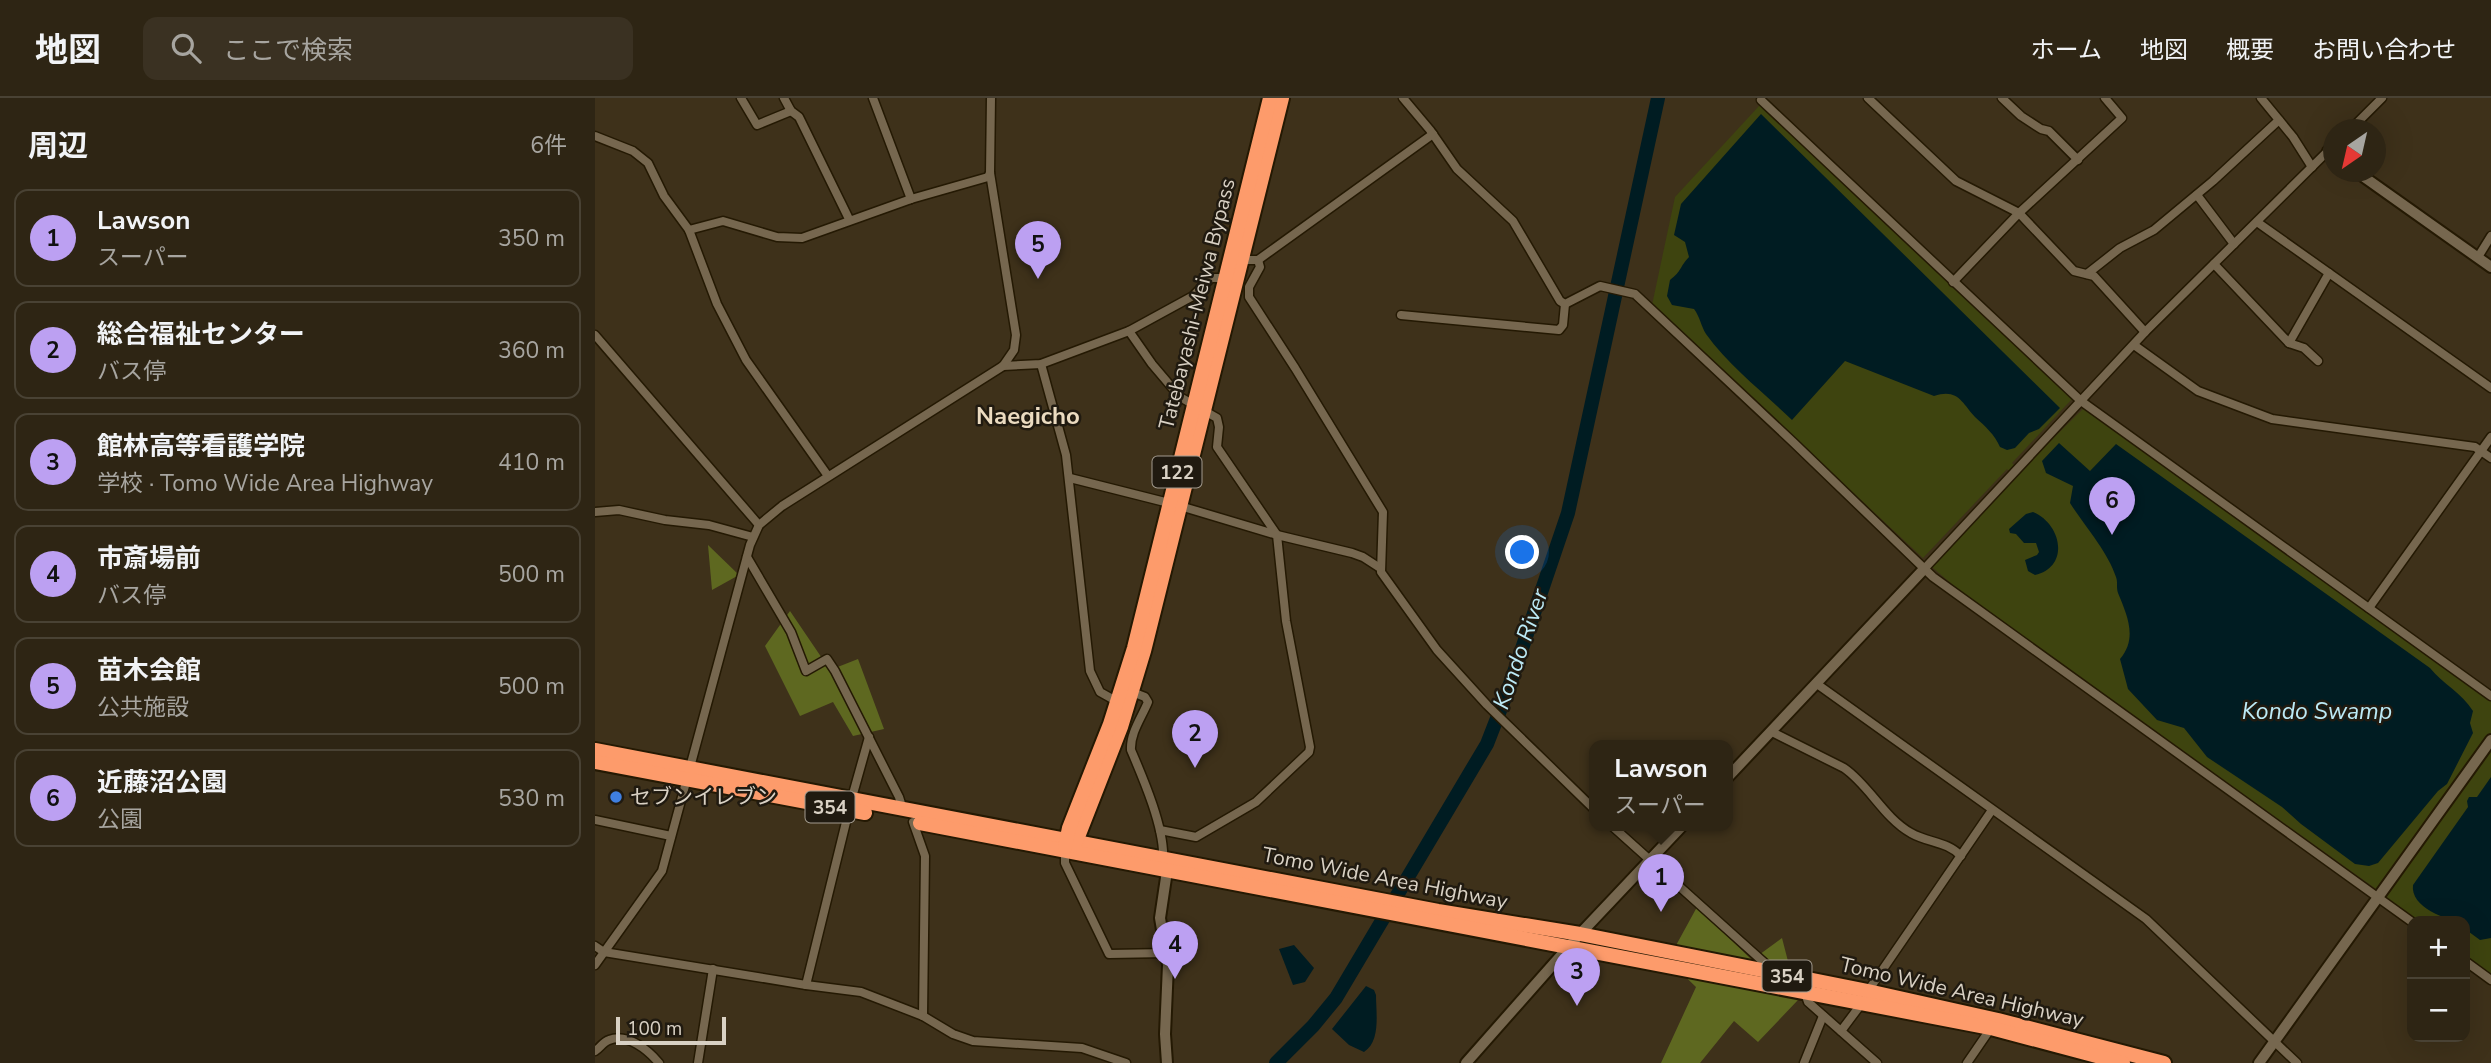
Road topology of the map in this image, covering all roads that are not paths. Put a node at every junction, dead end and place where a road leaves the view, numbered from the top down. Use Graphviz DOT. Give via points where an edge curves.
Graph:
graph roads {
  1 [pos="741,98"];
  2 [pos="784,98"];
  3 [pos="873,98"];
  4 [pos="991,98"];
  5 [pos="1270,98"];
  6 [pos="1282,98"];
  7 [pos="1403,98"];
  8 [pos="1868,98"];
  9 [pos="2002,98"];
  10 [pos="2105,98"];
  11 [pos="2261,98"];
  12 [pos="2378,99"];
  13 [pos="1761,100"];
  14 [pos="791,111"];
  15 [pos="2360,119"];
  16 [pos="2279,120"];
  17 [pos="1433,134"];
  18 [pos="595,136"];
  19 [pos="2323,158"];
  20 [pos="2078,160"];
  21 [pos="2312,167"];
  22 [pos="991,173"];
  23 [pos="2371,182"];
  24 [pos="2197,195"];
  25 [pos="911,199"];
  26 [pos="2019,213"];
  27 [pos="849,219"];
  28 [pos="2257,222"];
  29 [pos="689,230"];
  30 [pos="2491,236"];
  31 [pos="2234,244"];
  32 [pos="2478,257"];
  33 [pos="1241,260"];
  34 [pos="1258,260"];
  35 [pos="2214,264"];
  36 [pos="2491,267"];
  37 [pos="2329,273"];
  38 [pos="2087,274"];
  39 [pos="1226,278"];
  40 [pos="1953,282"];
  41 [pos="1565,304"];
  42 [pos="1401,315"];
  43 [pos="1129,331"];
  44 [pos="2145,332"];
  45 [pos="595,335"];
  46 [pos="2290,343"];
  47 [pos="1016,345"];
  48 [pos="2134,345"];
  49 [pos="2318,361"];
  50 [pos="1021,364"];
  51 [pos="1041,364"];
  52 [pos="1003,366"];
  53 [pos="2491,388"];
  54 [pos="2081,401"];
  55 [pos="1199,407"];
  56 [pos="2491,437"];
  57 [pos="2481,451"];
  58 [pos="2491,458"];
  59 [pos="828,476"];
  60 [pos="1070,478"];
  61 [pos="1174,504"];
  62 [pos="595,512"];
  63 [pos="759,525"];
  64 [pos="1277,535"];
  65 [pos="753,537"];
  66 [pos="747,557"];
  67 [pos="1380,568"];
  68 [pos="1925,568"];
  69 [pos="2369,608"];
  70 [pos="1818,684"];
  71 [pos="1132,692"];
  72 [pos="2491,696"];
  73 [pos="1118,702"];
  74 [pos="1772,732"];
  75 [pos="869,737"];
  76 [pos="2491,740"];
  77 [pos="595,750"];
  78 [pos="595,762"];
  79 [pos="1733,772"];
  80 [pos="687,774"];
  81 [pos="850,805"];
  82 [pos="1589,805"];
  83 [pos="903,810"];
  84 [pos="1992,810"];
  85 [pos="595,820"];
  86 [pos="913,822"];
  87 [pos="1160,830"];
  88 [pos="1618,831"];
  89 [pos="1677,831"];
  90 [pos="671,835"];
  91 [pos="1069,844"];
  92 [pos="1961,856"];
  93 [pos="1650,859"];
  94 [pos="1165,865"];
  95 [pos="2379,897"];
  96 [pos="1404,910"];
  97 [pos="2407,918"];
  98 [pos="1580,934"];
  99 [pos="595,946"];
  100 [pos="1570,947"];
  101 [pos="604,951"];
  102 [pos="1167,953"];
  103 [pos="595,965"];
  104 [pos="2470,965"];
  105 [pos="713,969"];
  106 [pos="1770,973"];
  107 [pos="2491,980"];
  108 [pos="806,985"];
  109 [pos="1804,991"];
  110 [pos="1865,997"];
  111 [pos="923,1016"];
  112 [pos="1823,1016"];
  113 [pos="1991,1028"];
  114 [pos="1841,1031"];
  115 [pos="2275,1042"];
  116 [pos="595,1051"];
  117 [pos="1872,1061"];
  118 [pos="2115,1062"];
  119 [pos="659,1063"];
  120 [pos="698,1063"];
  121 [pos="1126,1063"];
  122 [pos="1167,1063"];
  123 [pos="1466,1063"];
  124 [pos="1804,1063"];
  125 [pos="1967,1063"];
  126 [pos="2164,1063"];
  127 [pos="2259,1063"];
  128 [pos="2297,1063"];
  1 -- 14 [label="street" via="757,125"];
  2 -- 14 [label="street"];
  3 -- 25 [label="street"];
  4 -- 22 [label="street"];
  5 -- 39 [label="highway, Tatebayashi-Meiwa Bypass / 122"];
  6 -- 33 [label="highway, Tatebayashi-Meiwa Bypass / 122"];
  7 -- 17 [label="street"];
  8 -- 26 [label="street" via="1956,181"];
  9 -- 20 [label="street" via="2021,116 2049,131"];
  10 -- 20 [label="street" via="2122,118"];
  11 -- 16 [label="street"];
  12 -- 15 [label="street"];
  13 -- 40 [label="street"];
  14 -- 27 [label="street" via="799,117"];
  16 -- 21 [label="street"];
  16 -- 24 [label="street"];
  17 -- 34 [label="street"];
  17 -- 41 [label="street" via="1465,178 1513,221 1546,281"];
  18 -- 29 [label="street" via="643,157"];
  19 -- 21 [label="street"];
  20 -- 26 [label="street"];
  21 -- 28 [label="street"];
  22 -- 25 [label="street"];
  22 -- 47 [label="street"];
  23 -- 32 [label="street"];
  24 -- 31 [label="street"];
  24 -- 38 [label="street"];
  25 -- 27 [label="street"];
  26 -- 38 [label="street" via="2074,271"];
  26 -- 40 [label="street"];
  27 -- 29 [label="street" via="808,237 789,239 723,221"];
  28 -- 31 [label="street"];
  28 -- 37 [label="street"];
  29 -- 59 [label="street" via="717,304 747,360"];
  30 -- 32 [label="street"];
  31 -- 35 [label="street"];
  32 -- 36 [label="street"];
  33 -- 34 [label="street"];
  33 -- 55 [label="highway, Tatebayashi-Meiwa Bypass / 122"];
  34 -- 67 [label="street" via="1260,267 1249,297 1383,512"];
  35 -- 44 [label="street"];
  35 -- 46 [label="street"];
  37 -- 46 [label="street"];
  37 -- 53 [label="street"];
  38 -- 44 [label="street" via="2094,276"];
  39 -- 43 [label="street" via="1206,280 1193,296"];
  39 -- 55 [label="highway, Tatebayashi-Meiwa Bypass / 122"];
  40 -- 54 [label="street"];
  41 -- 42 [label="street" via="1559,330"];
  41 -- 68 [label="street" via="1601,286 1632,292"];
  43 -- 51 [label="street"];
  43 -- 55 [label="street" via="1180,397"];
  44 -- 48 [label="street"];
  45 -- 63 [label="street"];
  46 -- 49 [label="street"];
  47 -- 50 [label="street"];
  47 -- 52 [label="street"];
  48 -- 54 [label="street"];
  48 -- 57 [label="street" via="2198,391 2272,419"];
  50 -- 51 [label="street"];
  50 -- 52 [label="street"];
  51 -- 60 [label="street"];
  52 -- 59 [label="street"];
  54 -- 68 [label="street"];
  54 -- 69 [label="street"];
  55 -- 61 [label="highway, Tatebayashi-Meiwa Bypass / 122"];
  55 -- 64 [label="street" via="1219,422 1217,447"];
  56 -- 57 [label="street"];
  57 -- 58 [label="street"];
  57 -- 69 [label="street"];
  59 -- 63 [label="street"];
  60 -- 61 [label="street"];
  60 -- 73 [label="street" via="1090,671 1100,692"];
  61 -- 64 [label="street"];
  61 -- 71 [label="highway, Tatebayashi-Meiwa Bypass / 122" via="1163,579"];
  61 -- 73 [label="highway, Tatebayashi-Meiwa Bypass / 122"];
  62 -- 65 [label="street" via="619,510"];
  63 -- 65 [label="street"];
  64 -- 67 [label="street" via="1352,553"];
  64 -- 87 [label="street" via="1286,621 1310,751 1256,802 1196,837"];
  65 -- 66 [label="street"];
  66 -- 75 [label="street" via="791,632 806,671 827,659"];
  66 -- 80 [label="street"];
  67 -- 82 [label="street" via="1437,650"];
  68 -- 70 [label="street"];
  68 -- 95 [label="street" via="2010,634"];
  69 -- 72 [label="street"];
  70 -- 74 [label="street"];
  70 -- 84 [label="street"];
  71 -- 87 [label="street" via="1148,699 1130,745"];
  71 -- 91 [label="highway, Tatebayashi-Meiwa Bypass / 122" via="1107,764"];
  73 -- 91 [label="highway, Tatebayashi-Meiwa Bypass / 122"];
  74 -- 79 [label="street"];
  74 -- 92 [label="street" via="1844,768 1912,834 1952,847"];
  75 -- 81 [label="street"];
  75 -- 83 [label="street"];
  76 -- 95 [label="street"];
  77 -- 80 [label="highway, Tomo Wide Area Highway / 354"];
  78 -- 80 [label="highway, Tomo Wide Area Highway / 354"];
  80 -- 81 [label="highway, Tomo Wide Area Highway / 354"];
  80 -- 90 [label="street"];
  81 -- 83 [label="highway, Tomo Wide Area Highway / 354"];
  81 -- 86 [label="highway, Tomo Wide Area Highway / 354"];
  81 -- 108 [label="street"];
  83 -- 91 [label="highway, Tomo Wide Area Highway / 354"];
  84 -- 92 [label="street"];
  84 -- 115 [label="street" via="2146,919"];
  85 -- 90 [label="street"];
  86 -- 91 [label="highway, Tomo Wide Area Highway / 354"];
  86 -- 111 [label="street" via="925,856"];
  87 -- 94 [label="street"];
  88 -- 93 [label="street"];
  89 -- 93 [label="street"];
  90 -- 101 [label="street" via="662,871"];
  91 -- 94 [label="highway, Tomo Wide Area Highway / 354"];
  91 -- 102 [label="street" via="1065,863 1109,954"];
  92 -- 110 [label="street"];
  93 -- 98 [label="street"];
  93 -- 106 [label="street" via="1768,966"];
  94 -- 96 [label="highway, Tomo Wide Area Highway / 354"];
  94 -- 102 [label="street" via="1160,918"];
  95 -- 97 [label="street"];
  95 -- 115 [label="street"];
  96 -- 98 [label="highway, Tomo Wide Area Highway / 354"];
  96 -- 100 [label="highway, Tomo Wide Area Highway / 354"];
  98 -- 100 [label="street"];
  98 -- 106 [label="highway, Tomo Wide Area Highway / 354"];
  99 -- 101 [label="street"];
  100 -- 109 [label="highway, Tomo Wide Area Highway / 354"];
  100 -- 123 [label="street"];
  101 -- 103 [label="street"];
  101 -- 105 [label="street"];
  102 -- 122 [label="street"];
  104 -- 107 [label="street"];
  105 -- 108 [label="street"];
  105 -- 120 [label="street"];
  106 -- 110 [label="highway, Tomo Wide Area Highway / 354"];
  108 -- 111 [label="street" via="861,992"];
  109 -- 110 [label="highway, Tomo Wide Area Highway / 354"];
  109 -- 112 [label="street"];
  110 -- 113 [label="highway, Tomo Wide Area Highway / 354"];
  110 -- 114 [label="street"];
  110 -- 126 [label="highway, Tomo Wide Area Highway / 354" via="1998,1020"];
  111 -- 121 [label="street" via="972,1041 1082,1048"];
  112 -- 114 [label="street"];
  112 -- 124 [label="street"];
  113 -- 118 [label="highway, Tomo Wide Area Highway / 354"];
  113 -- 125 [label="street"];
  114 -- 117 [label="street"];
  115 -- 127 [label="street"];
  115 -- 128 [label="street"];
  116 -- 119 [label="street" via="618,1038 639,1044"];
}
